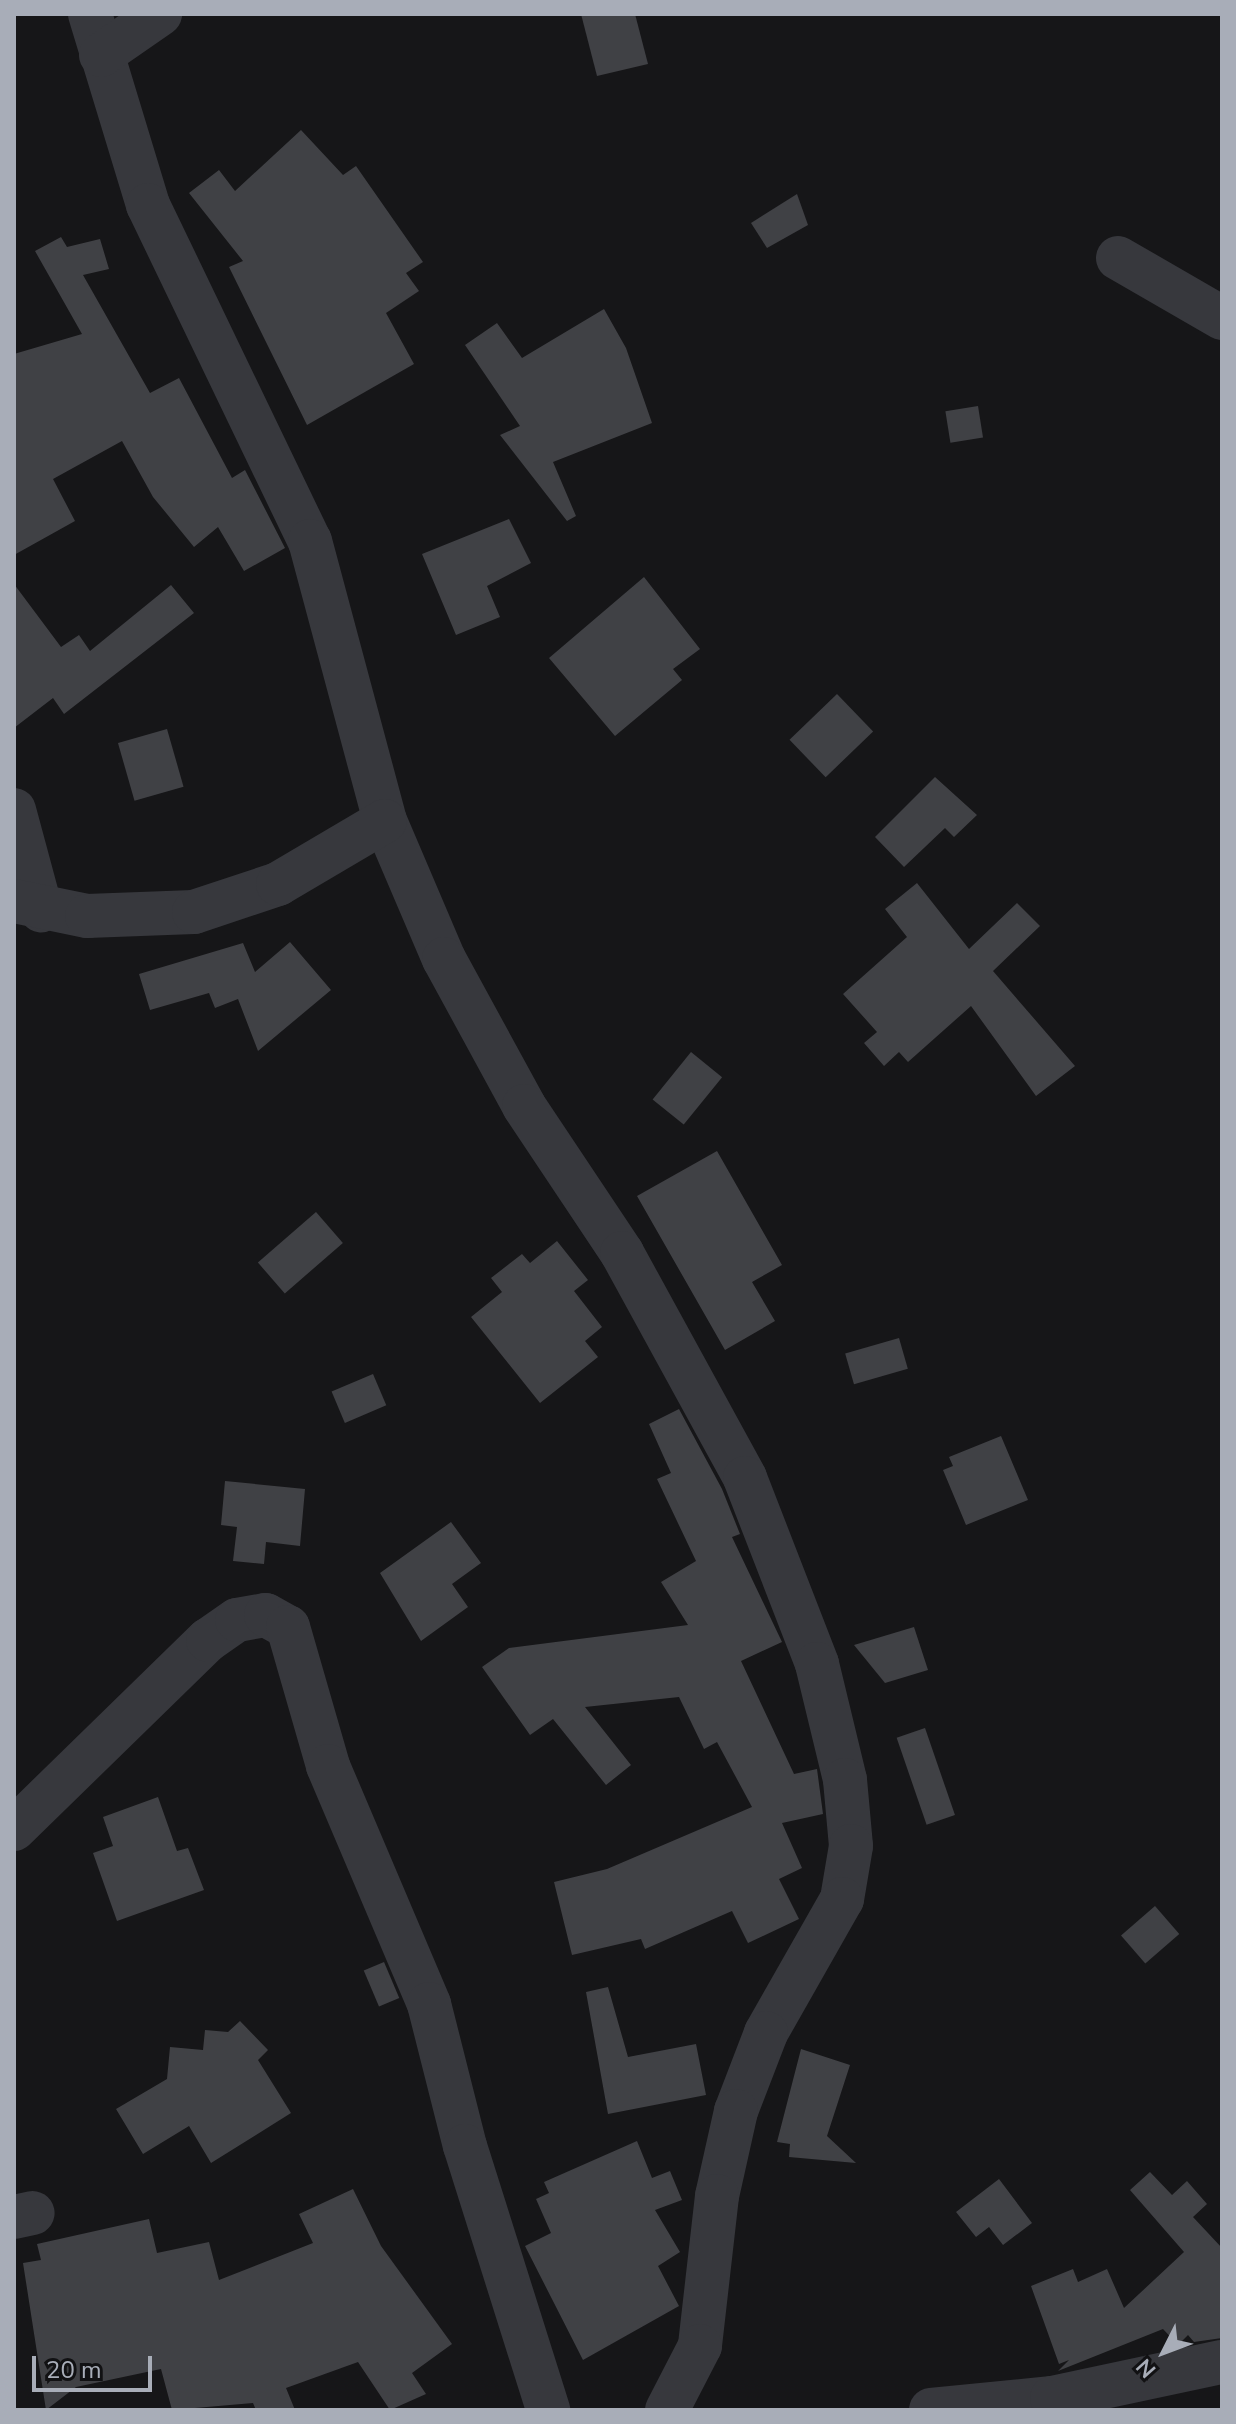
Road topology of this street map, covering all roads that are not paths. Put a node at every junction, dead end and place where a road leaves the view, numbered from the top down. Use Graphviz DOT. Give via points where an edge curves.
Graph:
graph roads {
  1 [pos="160,14"];
  2 [pos="95,34"];
  3 [pos="1118,258"];
  4 [pos="1222,318"];
  5 [pos="14,810"];
  6 [pos="385,821"];
  7 [pos="28,905"];
  8 [pos="14,1829"];
  9 [pos="1222,2362"];
  10 [pos="548,2410"];
  11 [pos="667,2410"];
  12 [pos="931,2410"];
  1 -- 2 [label="street"];
  2 -- 6 [label="street" via="148,205 310,541"];
  3 -- 4 [label="street"];
  5 -- 7 [label="street" via="30,847"];
  6 -- 7 [label="street" via="278,884 194,912"];
  6 -- 11 [label="street" via="444,959 524,1106 622,1253 745,1478 817,1664 845,1780 851,1846 842,1899 766,2033 736,2111 717,2196 700,2346"];
  8 -- 10 [label="street" via="208,1640 251,1617 266,1615 288,1627 328,1766 429,2004 465,2146"];
  9 -- 12 [label="street" via="1052,2398"];
}
